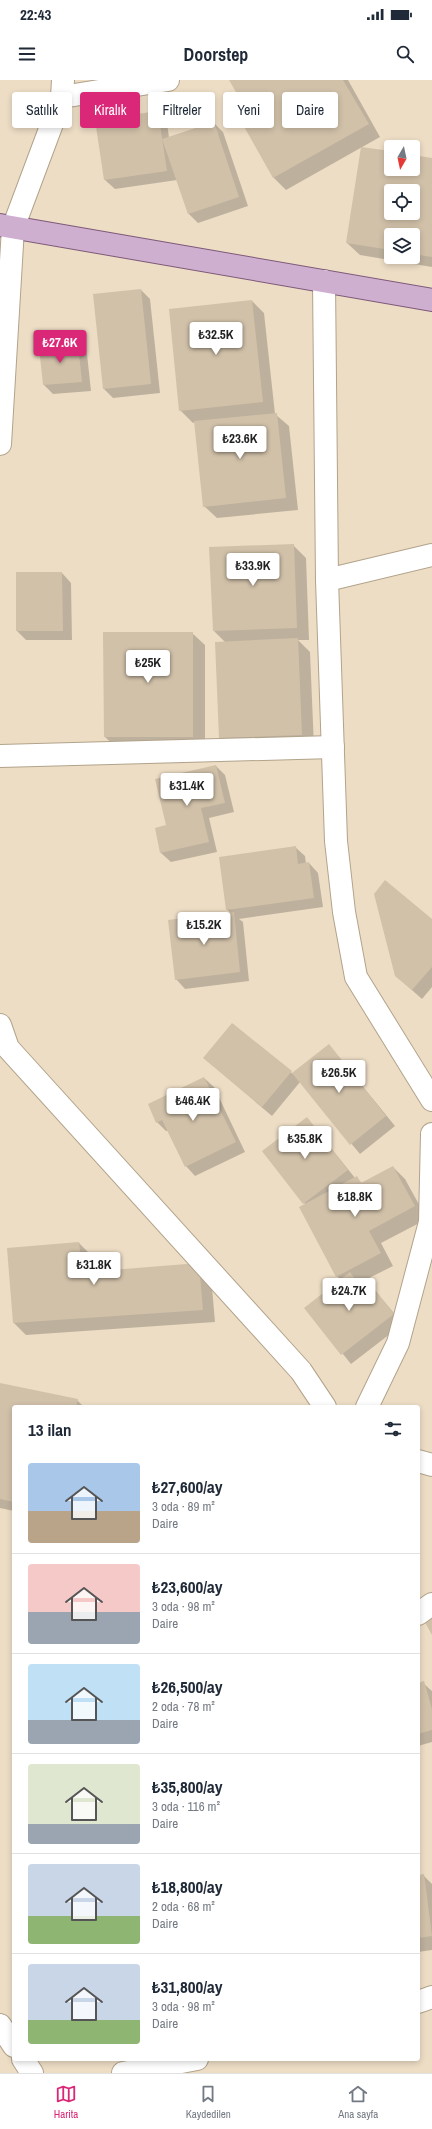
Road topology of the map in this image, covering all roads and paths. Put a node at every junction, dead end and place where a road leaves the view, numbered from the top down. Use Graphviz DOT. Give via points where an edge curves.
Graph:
graph roads {
  1 [pos="168,80"];
  2 [pos="62,89"];
  3 [pos="7,226"];
  4 [pos="324,281"];
  5 [pos="432,300"];
  6 [pos="0,444"];
  7 [pos="432,555"];
  8 [pos="327,580"];
  9 [pos="333,747"];
  10 [pos="0,756"];
  11 [pos="0,1025"];
  12 [pos="432,1100"];
  13 [pos="432,1134"];
  14 [pos="324,1405"];
  15 [pos="368,1405"];
  16 [pos="420,1462"];
  17 [pos="432,1465"];
  18 [pos="432,1604"];
  19 [pos="420,1613"];
  20 [pos="432,1998"];
  21 [pos="420,2001"];
  22 [pos="0,2025"];
  23 [pos="12,2043"];
  24 [pos="24,2061"];
  25 [pos="186,2061"];
  26 [pos="32,2073"];
  27 [pos="123,2073"];
  1 -- 2 [label="street"];
  2 -- 3 [label="street"];
  3 -- 4 [label="main road"];
  3 -- 6 [label="street"];
  4 -- 5 [label="main road"];
  4 -- 8 [label="street"];
  7 -- 8 [label="street"];
  8 -- 9 [label="street"];
  9 -- 10 [label="street"];
  9 -- 12 [label="street" via="336,841 344,912 356,977"];
  11 -- 14 [label="street" via="8,1048 301,1371"];
  13 -- 15 [label="street" via="430,1222 398,1343"];
  16 -- 17 [label="street"];
  18 -- 19 [label="street"];
  20 -- 21 [label="street"];
  22 -- 23 [label="street"];
  24 -- 26 [label="street"];
  25 -- 27 [label="street"];
}
